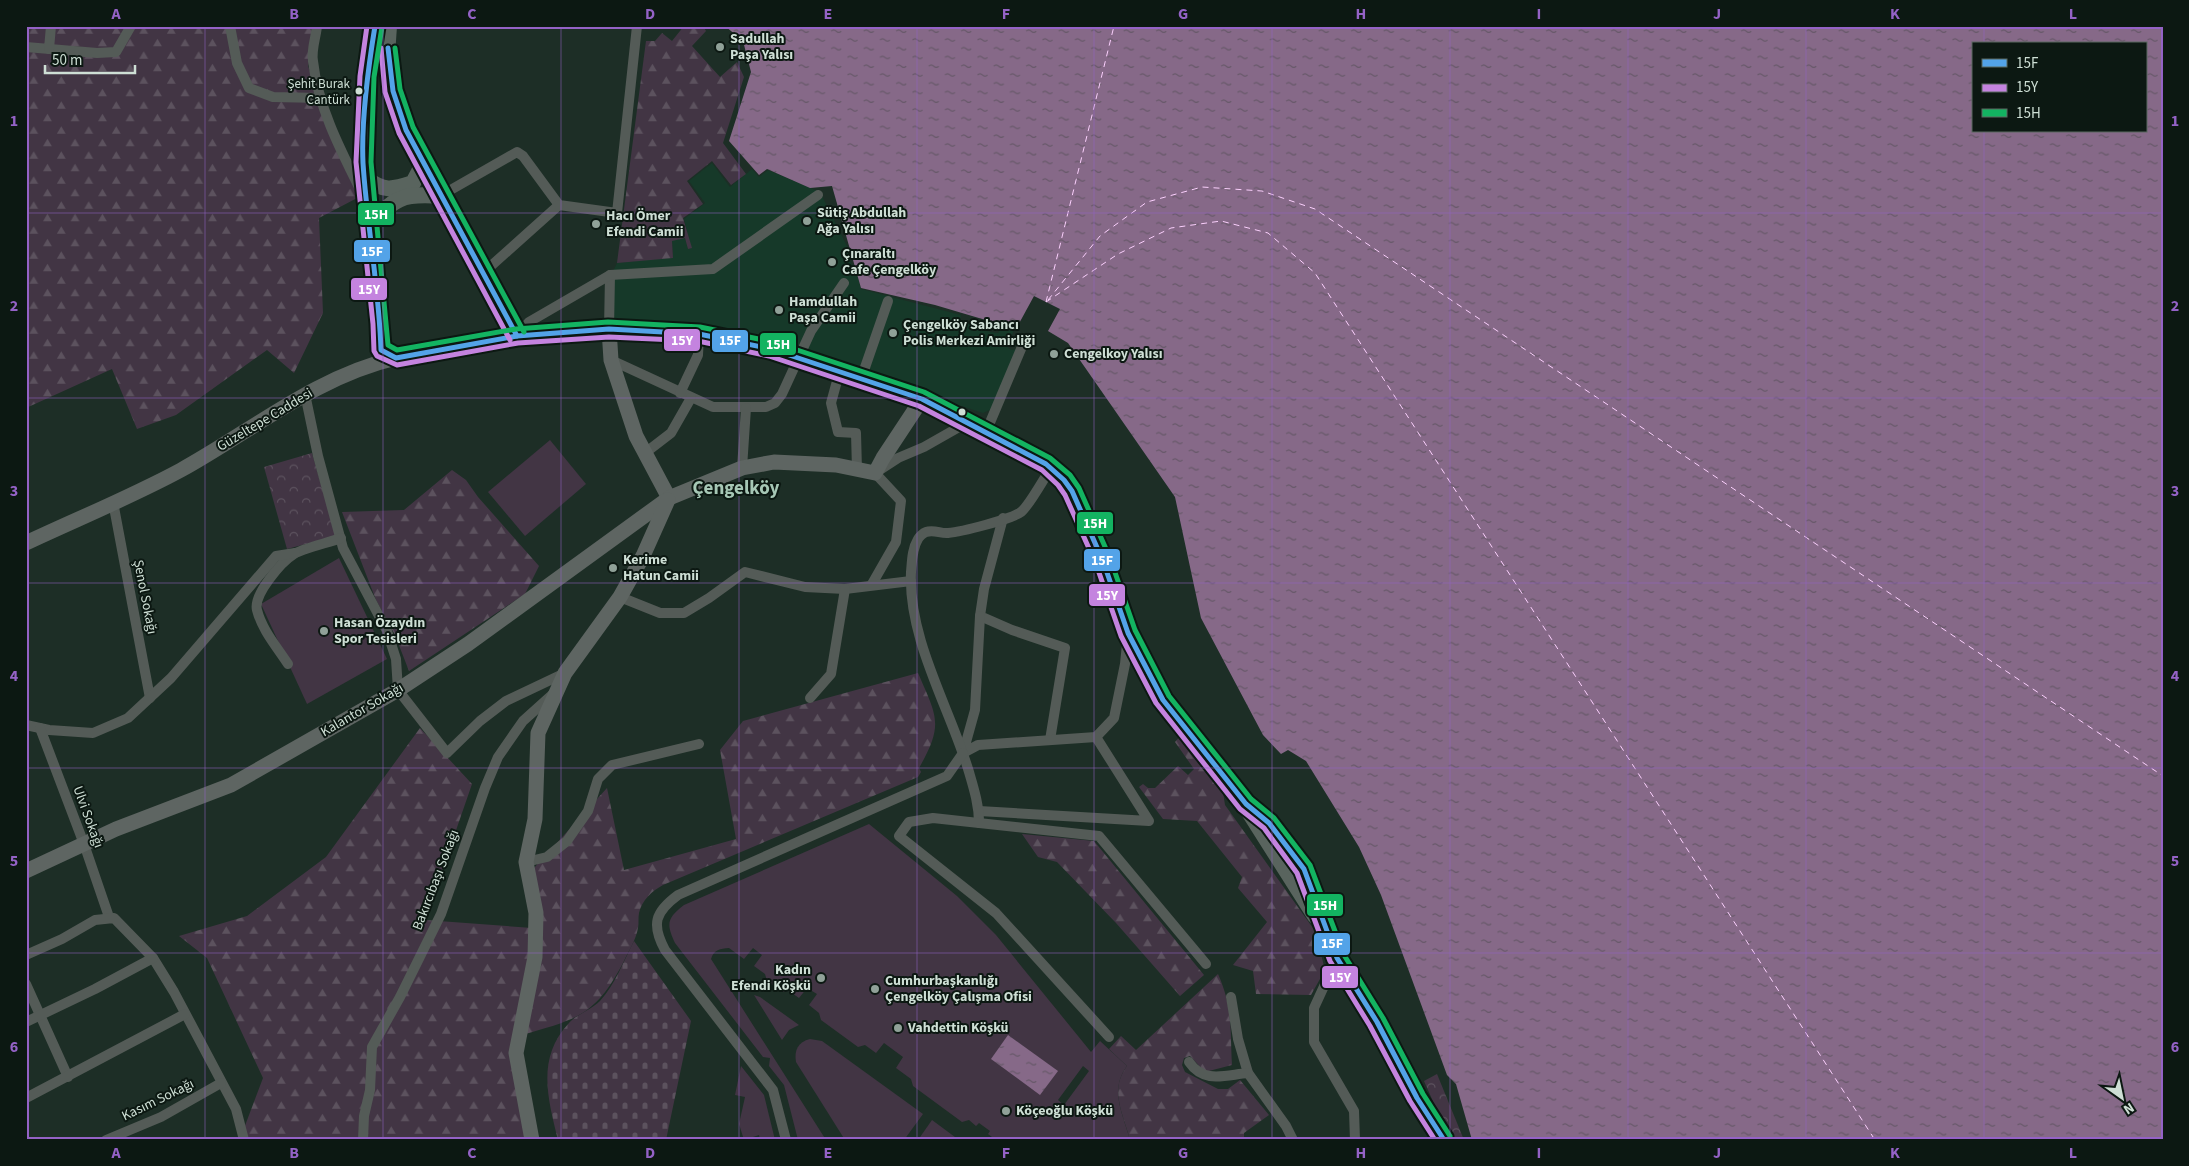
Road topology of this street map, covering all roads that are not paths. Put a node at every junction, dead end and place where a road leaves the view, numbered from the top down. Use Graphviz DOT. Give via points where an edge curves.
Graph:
graph roads {
  1 [pos="50,26"];
  2 [pos="131,26"];
  3 [pos="230,26"];
  4 [pos="318,26"];
  5 [pos="375,26"];
  6 [pos="389,26"];
  7 [pos="637,26"];
  8 [pos="26,47"];
  9 [pos="48,49"];
  10 [pos="321,98"];
  11 [pos="422,166"];
  12 [pos="365,178"];
  13 [pos="818,194"];
  14 [pos="440,196"];
  15 [pos="367,203"];
  16 [pos="559,205"];
  17 [pos="369,226"];
  18 [pos="482,274"];
  19 [pos="610,275"];
  20 [pos="844,283"];
  21 [pos="888,301"];
  22 [pos="609,329"];
  23 [pos="699,334"];
  24 [pos="517,336"];
  25 [pos="1021,349"];
  26 [pos="381,350"];
  27 [pos="396,358"];
  28 [pos="798,358"];
  29 [pos="611,360"];
  30 [pos="370,364"];
  31 [pos="840,370"];
  32 [pos="861,379"];
  33 [pos="680,393"];
  34 [pos="304,394"];
  35 [pos="691,398"];
  36 [pos="922,399"];
  37 [pos="746,408"];
  38 [pos="968,422"];
  39 [pos="986,432"];
  40 [pos="645,453"];
  41 [pos="742,468"];
  42 [pos="1051,468"];
  43 [pos="857,470"];
  44 [pos="875,473"];
  45 [pos="669,498"];
  46 [pos="113,502"];
  47 [pos="1003,518"];
  48 [pos="341,538"];
  49 [pos="26,543"];
  50 [pos="295,553"];
  51 [pos="911,581"];
  52 [pos="872,584"];
  53 [pos="845,589"];
  54 [pos="620,597"];
  55 [pos="980,616"];
  56 [pos="1128,633"];
  57 [pos="288,664"];
  58 [pos="565,673"];
  59 [pos="398,690"];
  60 [pos="555,692"];
  61 [pos="150,698"];
  62 [pos="810,698"];
  63 [pos="26,725"];
  64 [pos="40,728"];
  65 [pos="1096,737"];
  66 [pos="1050,740"];
  67 [pos="699,744"];
  68 [pos="963,753"];
  69 [pos="979,811"];
  70 [pos="979,823"];
  71 [pos="84,844"];
  72 [pos="526,862"];
  73 [pos="26,871"];
  74 [pos="109,917"];
  75 [pos="1335,953"];
  76 [pos="26,955"];
  77 [pos="153,958"];
  78 [pos="1206,964"];
  79 [pos="26,984"];
  80 [pos="1231,997"];
  81 [pos="185,1014"];
  82 [pos="39,1016"];
  83 [pos="26,1022"];
  84 [pos="1109,1037"];
  85 [pos="1189,1062"];
  86 [pos="1248,1074"];
  87 [pos="68,1077"];
  88 [pos="221,1083"];
  89 [pos="26,1098"];
  90 [pos="106,1140"];
  91 [pos="244,1140"];
  92 [pos="364,1140"];
  93 [pos="532,1140"];
  94 [pos="786,1140"];
  95 [pos="1293,1140"];
  96 [pos="1355,1140"];
  97 [pos="1444,1140"];
  1 -- 9 [label="street"];
  2 -- 9 [label="street" via="116,52"];
  3 -- 10 [label="street" via="237,63 250,88 273,97"];
  4 -- 10 [label="street" via="312,59"];
  5 -- 12 [label="main road" via="363,129"];
  6 -- 11 [label="main road" via="388,76 395,105"];
  7 -- 16 [label="street" via="617,212"];
  8 -- 9 [label="street"];
  10 -- 15 [label="street" via="338,144"];
  11 -- 12 [label="main road" via="413,182 393,190"];
  11 -- 14 [label="main road"];
  12 -- 15 [label="main road"];
  13 -- 19 [label="street" via="713,269"];
  14 -- 16 [label="street" via="518,152"];
  14 -- 17 [label="main road" via="407,196 388,205"];
  14 -- 18 [label="main road"];
  15 -- 17 [label="main road"];
  16 -- 18 [label="street"];
  17 -- 26 [label="main road"];
  18 -- 24 [label="main road"];
  19 -- 22 [label="street"];
  19 -- 24 [label="street" via="529,322"];
  20 -- 28 [label="street" via="811,331"];
  21 -- 32 [label="street"];
  22 -- 23 [label="main road, Güzeltepe Caddesi"];
  22 -- 24 [label="main road, Güzeltepe Caddesi"];
  22 -- 29 [label="street"];
  23 -- 28 [label="main road, Güzeltepe Caddesi" via="771,348"];
  23 -- 33 [label="street" via="698,355"];
  24 -- 27 [label="main road, Güzeltepe Caddesi"];
  25 -- 39 [label="street"];
  26 -- 27 [label="main road"];
  26 -- 30 [label="street"];
  27 -- 30 [label="street, Güzeltepe Caddesi"];
  28 -- 31 [label="main road, Güzeltepe Caddesi"];
  28 -- 37 [label="street" via="775,403"];
  29 -- 33 [label="street"];
  29 -- 40 [label="street" via="636,436"];
  30 -- 34 [label="street, Güzeltepe Caddesi"];
  31 -- 32 [label="main road, Güzeltepe Caddesi"];
  31 -- 43 [label="street" via="831,403 838,432 856,433"];
  32 -- 36 [label="main road, Güzeltepe Caddesi"];
  33 -- 35 [label="street"];
  34 -- 46 [label="street, Güzeltepe Caddesi" via="181,470"];
  34 -- 48 [label="street"];
  35 -- 37 [label="street" via="713,407"];
  35 -- 40 [label="street" via="671,433"];
  36 -- 38 [label="main road, Güzeltepe Caddesi"];
  36 -- 44 [label="street"];
  37 -- 41 [label="street"];
  38 -- 39 [label="main road, Güzeltepe Caddesi"];
  38 -- 44 [label="street"];
  39 -- 42 [label="main road, Güzeltepe Caddesi"];
  40 -- 45 [label="street"];
  41 -- 43 [label="street, Kalantor Sokağı" via="774,462 836,465"];
  41 -- 45 [label="street, Kalantor Sokağı"];
  42 -- 47 [label="street" via="1021,512"];
  42 -- 56 [label="main road, Güzeltepe Caddesi" via="1072,491 1103,561"];
  43 -- 44 [label="street, Kalantor Sokağı"];
  44 -- 52 [label="street" via="901,501 896,542"];
  45 -- 54 [label="street"];
  45 -- 59 [label="street, Kalantor Sokağı" via="468,644"];
  46 -- 49 [label="street, Güzeltepe Caddesi"];
  46 -- 61 [label="street, Şenol Sokağı"];
  47 -- 51 [label="street" via="969,530 946,534 927,532 919,537 913,552"];
  47 -- 55 [label="street"];
  48 -- 50 [label="street"];
  48 -- 59 [label="street" via="343,548 387,631 396,659"];
  50 -- 57 [label="street" via="269,579 256,608 262,624"];
  50 -- 61 [label="street" via="276,556"];
  51 -- 52 [label="street"];
  51 -- 68 [label="street" via="912,610"];
  52 -- 53 [label="street"];
  53 -- 54 [label="street" via="805,587 744,572 684,613 660,613"];
  53 -- 62 [label="street" via="831,674"];
  54 -- 58 [label="street"];
  55 -- 66 [label="street" via="1065,648"];
  55 -- 68 [label="street" via="975,710"];
  56 -- 65 [label="street" via="1114,718"];
  56 -- 75 [label="main road, Güzeltepe Caddesi" via="1163,700 1237,794 1306,901"];
  58 -- 59 [label="street" via="506,701 447,753"];
  58 -- 60 [label="street"];
  59 -- 71 [label="street, Kalantor Sokağı" via="231,785"];
  60 -- 72 [label="street" via="538,733 535,819"];
  60 -- 92 [label="street, Bakırcıbaşı Sokağı" via="523,721 498,757 484,788 441,914 372,1047"];
  61 -- 64 [label="street" via="128,718 93,733"];
  63 -- 64 [label="street"];
  64 -- 71 [label="street, Ulvi Sokağı"];
  65 -- 66 [label="street"];
  65 -- 69 [label="street" via="1149,821"];
  66 -- 68 [label="street" via="978,745"];
  67 -- 72 [label="street" via="612,765 598,779 588,811 567,841 547,857"];
  68 -- 69 [label="street"];
  68 -- 94 [label="street" via="947,776 678,895 664,905 657,920 657,935 665,950 773,1090"];
  69 -- 70 [label="street"];
  70 -- 78 [label="street" via="1100,836"];
  70 -- 84 [label="street" via="933,818 909,822 899,836 996,914"];
  71 -- 73 [label="street, Kalantor Sokağı"];
  71 -- 74 [label="street, Ulvi Sokağı"];
  72 -- 93 [label="street" via="536,913 535,957 516,1053"];
  74 -- 76 [label="street" via="95,920"];
  74 -- 77 [label="street" via="114,918"];
  75 -- 96 [label="street" via="1314,1008 1314,1042 1354,1111"];
  75 -- 97 [label="main road, Güzeltepe Caddesi"];
  77 -- 81 [label="street"];
  77 -- 82 [label="street"];
  79 -- 82 [label="street"];
  80 -- 86 [label="street"];
  81 -- 87 [label="street"];
  81 -- 88 [label="street"];
  82 -- 83 [label="street"];
  82 -- 87 [label="street"];
  85 -- 86 [label="street" via="1206,1077"];
  86 -- 95 [label="street"];
  87 -- 89 [label="street"];
  88 -- 90 [label="street, Kasım Sokağı" via="161,1117"];
  88 -- 91 [label="street" via="236,1109"];
}
